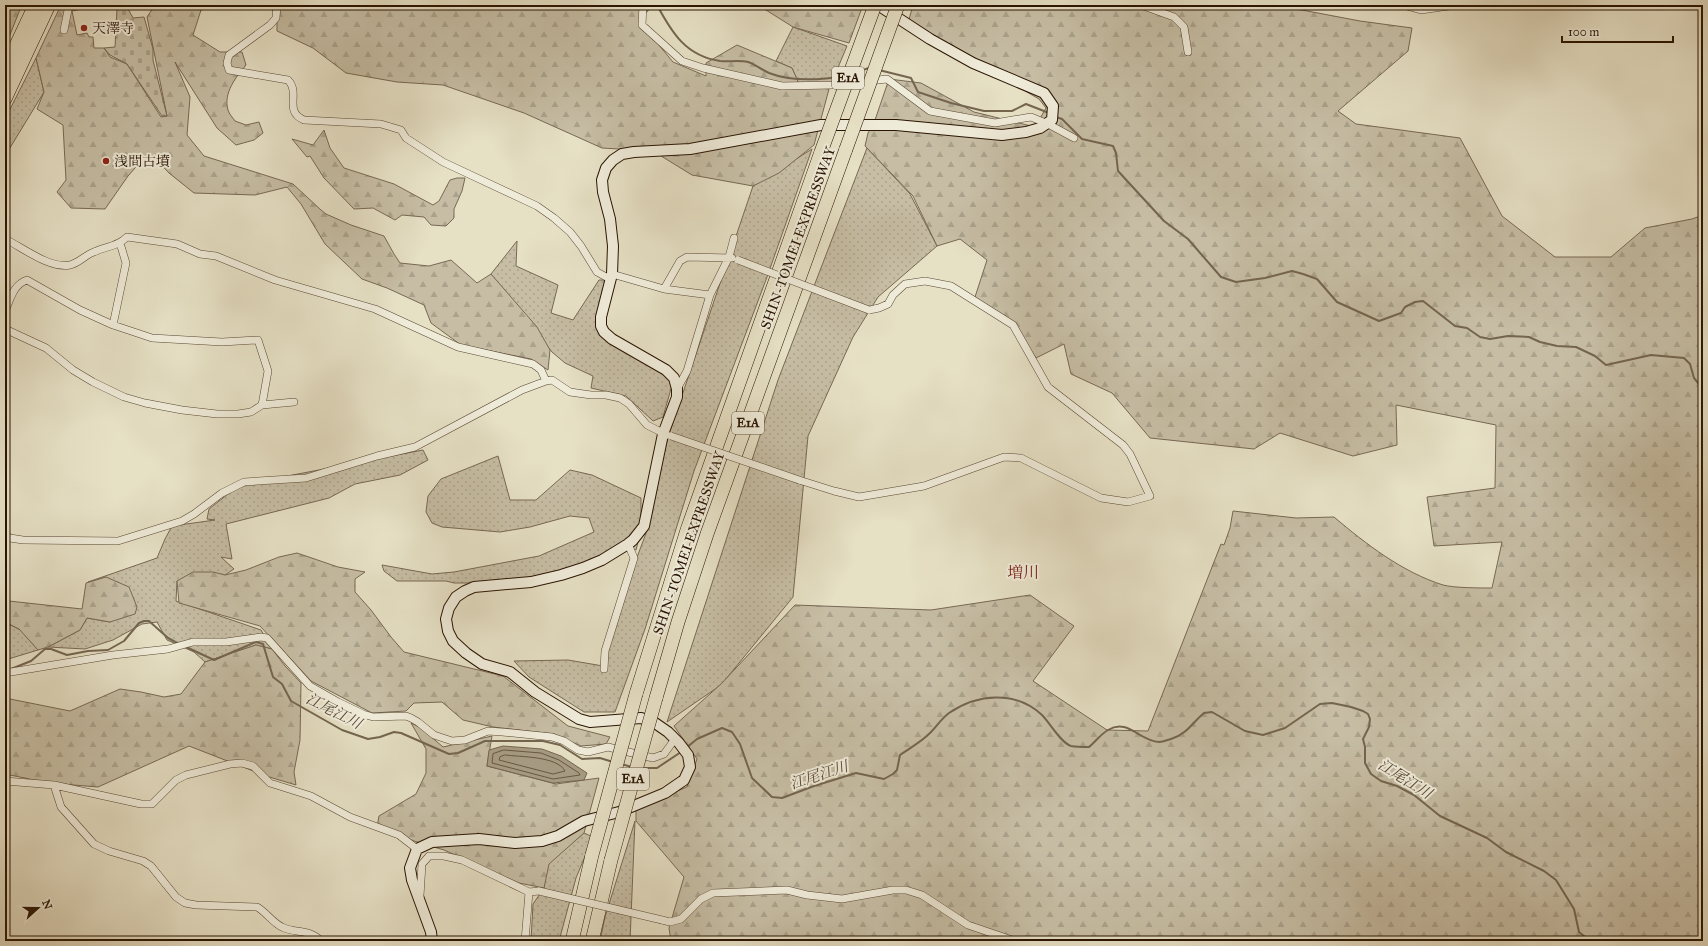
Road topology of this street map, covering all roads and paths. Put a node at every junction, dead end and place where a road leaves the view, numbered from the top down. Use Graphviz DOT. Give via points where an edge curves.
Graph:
graph roads {
  1 [pos="35,5"];
  2 [pos="50,5"];
  3 [pos="68,5"];
  4 [pos="277,5"];
  5 [pos="643,5"];
  6 [pos="877,5"];
  7 [pos="898,5"];
  8 [pos="1141,5"];
  9 [pos="1403,5"];
  10 [pos="1456,5"];
  11 [pos="64,30"];
  12 [pos="1188,52"];
  13 [pos="5,69"];
  14 [pos="5,99"];
  15 [pos="1050,122"];
  16 [pos="1074,138"];
  17 [pos="5,238"];
  18 [pos="734,238"];
  19 [pos="120,243"];
  20 [pos="729,257"];
  21 [pos="611,277"];
  22 [pos="664,290"];
  23 [pos="710,295"];
  24 [pos="5,311"];
  25 [pos="113,325"];
  26 [pos="5,329"];
  27 [pos="546,381"];
  28 [pos="677,389"];
  29 [pos="294,402"];
  30 [pos="262,405"];
  31 [pos="667,435"];
  32 [pos="5,535"];
  33 [pos="628,544"];
  34 [pos="604,669"];
  35 [pos="5,673"];
  36 [pos="675,739"];
  37 [pos="5,781"];
  38 [pos="54,785"];
  39 [pos="417,849"];
  40 [pos="529,892"];
  41 [pos="420,901"];
  42 [pos="320,941"];
  43 [pos="432,941"];
  44 [pos="525,941"];
  45 [pos="572,941"];
  46 [pos="592,941"];
  47 [pos="1015,941"];
  1 -- 13 [label="highway"];
  2 -- 14 [label="highway"];
  3 -- 11 [label="street"];
  4 -- 21 [label="street" via="276,18 270,25 229,55 229,70 288,80 294,98 293,110 296,117 304,120 381,124 401,130 406,138 443,162 537,206 570,232 597,272"];
  5 -- 15 [label="street" via="642,26 682,61 703,68 782,86 833,85 887,79 930,111 995,123 1031,117"];
  6 -- 15 [label="street" via="973,64 1044,93 1053,106"];
  6 -- 45 [label="highway, SHIN-TOMEI EXPRESSWAY / E1A, bridge" via="821,152 687,530 636,694 592,855"];
  7 -- 46 [label="highway, SHIN-TOMEI EXPRESSWAY / E1A, bridge" via="704,542 656,698 611,860"];
  8 -- 12 [label="street" via="1174,17 1184,27"];
  9 -- 10 [label="street" via="1421,10"];
  15 -- 16 [label="street"];
  15 -- 21 [label="street" via="1026,132 1002,135 896,125 821,125 690,149 622,154 606,168 602,180 613,246"];
  17 -- 19 [label="street" via="38,258 68,265 93,252"];
  18 -- 20 [label="street"];
  19 -- 25 [label="street" via="126,263"];
  19 -- 27 [label="street" via="131,236 177,244 200,254 216,256 275,280 375,309 458,347 533,364 541,370"];
  20 -- 22 [label="street" via="686,257 677,265"];
  20 -- 23 [label="street"];
  20 -- 31 [label="street, bridge" via="869,310 888,304 893,295 905,284 924,281 950,286 1013,325 1048,387 1122,445 1130,454 1150,496 1128,502 1101,498 1021,458 1004,457 924,486 860,497 799,480"];
  21 -- 22 [label="street"];
  21 -- 28 [label="street" via="601,317 604,332 666,370 674,378"];
  22 -- 23 [label="street"];
  23 -- 28 [label="street" via="687,371"];
  24 -- 25 [label="street" via="15,288 27,280 80,310"];
  25 -- 30 [label="street" via="152,338 222,342 258,340 268,371"];
  26 -- 30 [label="street" via="46,348 80,374 131,399 182,410 217,414 251,412"];
  27 -- 31 [label="street" via="552,380 570,392 620,398 629,404 647,425"];
  27 -- 32 [label="street" via="522,390 415,447 306,478 244,482 222,493 182,520 118,541 22,540"];
  28 -- 31 [label="street"];
  29 -- 30 [label="street"];
  31 -- 33 [label="street" via="644,526"];
  33 -- 34 [label="street" via="634,558 605,651"];
  33 -- 36 [label="street" via="602,560 562,576 531,582 474,587 465,591 456,597 449,608 446,619 448,631 453,641 482,664 510,672 535,692 579,719 590,722 641,718 655,723"];
  35 -- 36 [label="street" via="176,647 193,642 226,642 261,637 267,638 310,686 338,702 373,717 406,716 434,735 452,740 465,740 488,731 552,736 578,750 588,752 608,747 653,758 664,754"];
  36 -- 39 [label="street" via="688,755 690,767 684,780 658,796 619,812 584,821 558,836 542,841 515,843 478,839 432,842"];
  37 -- 38 [label="street"];
  38 -- 39 [label="street" via="140,804 152,804 176,780 186,775 242,763 253,766 270,783 311,796 350,817 399,836"];
  38 -- 42 [label="street" via="61,808 94,844 151,866 176,897 185,903 257,907 283,928 314,934"];
  39 -- 41 [label="street" via="410,868"];
  40 -- 41 [label="street" via="462,860 429,856 422,864"];
  40 -- 44 [label="street"];
  40 -- 47 [label="street, bridge" via="539,891 670,922 681,919 702,899 713,893 787,890 842,899 906,890 922,895 968,925"];
  41 -- 43 [label="street"];
}
